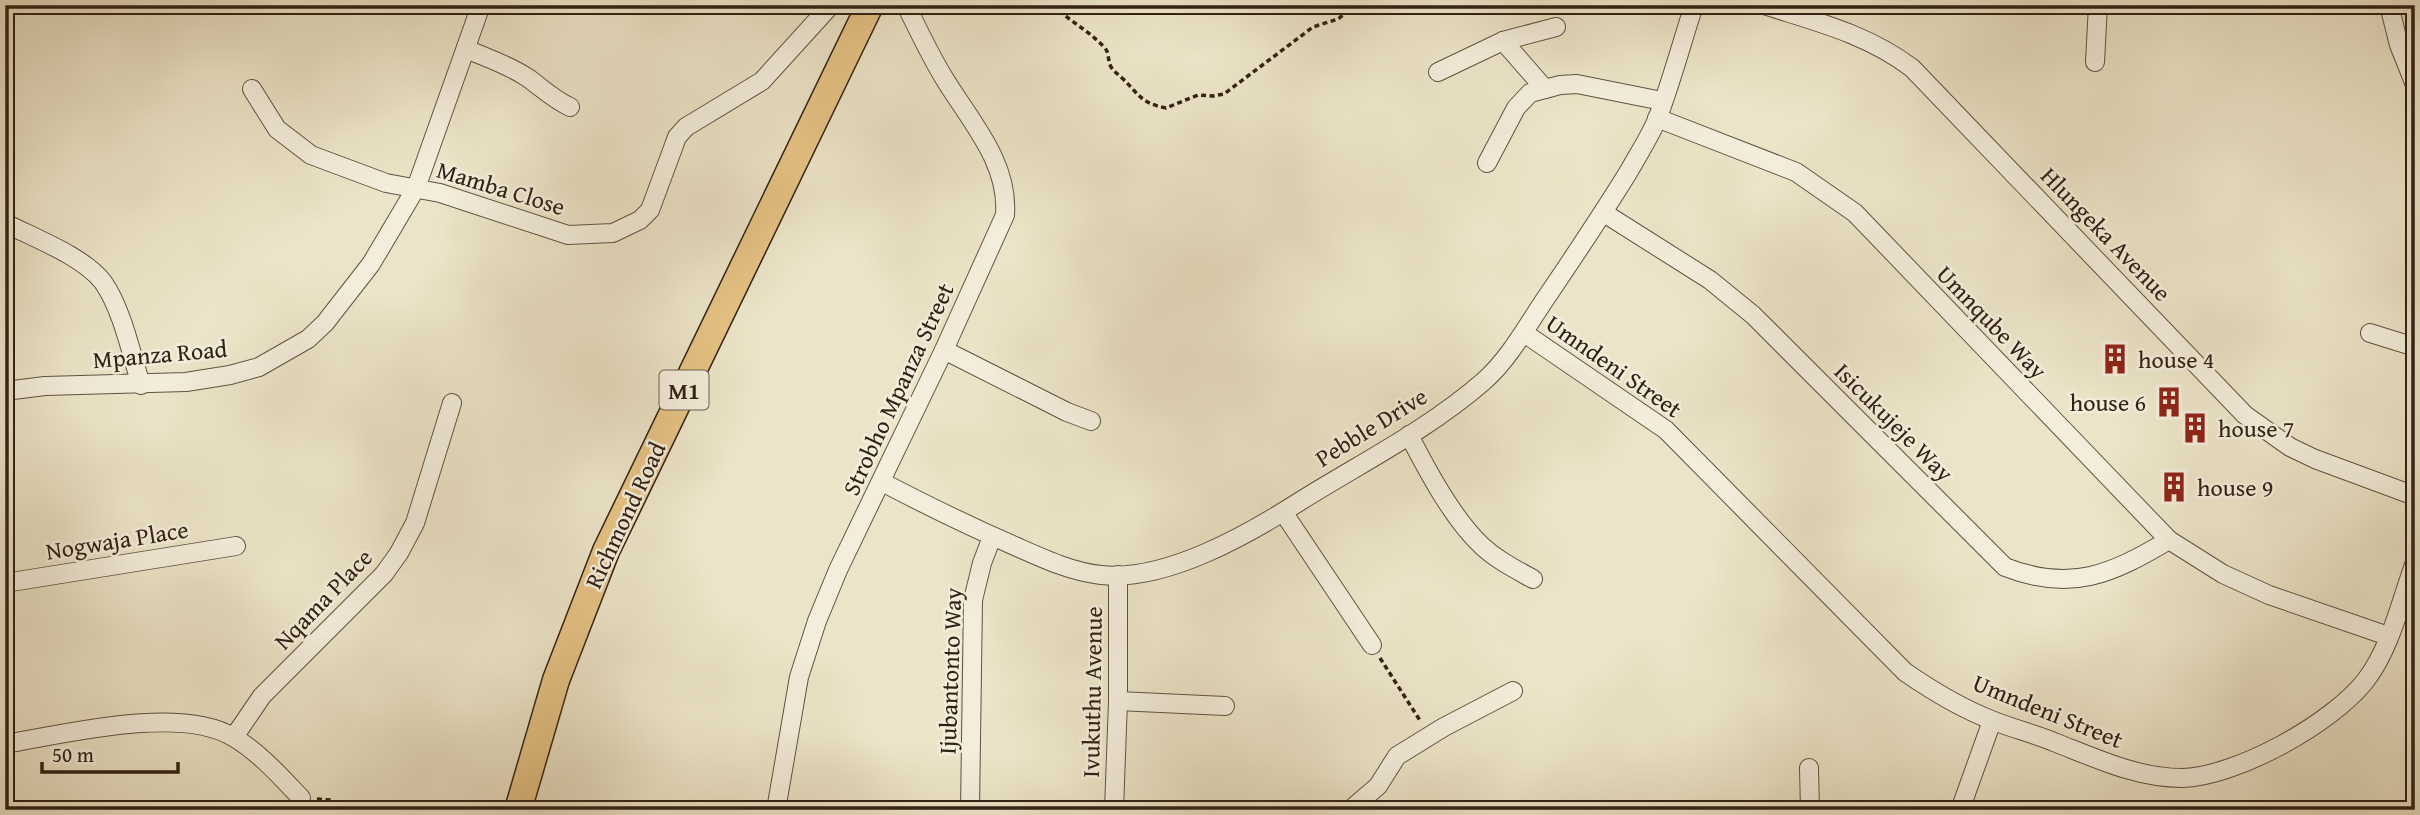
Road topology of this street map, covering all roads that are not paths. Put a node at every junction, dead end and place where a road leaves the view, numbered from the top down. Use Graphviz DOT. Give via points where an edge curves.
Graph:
graph roads {
  1 [pos="481,5"];
  2 [pos="831,5"];
  3 [pos="870,5"];
  4 [pos="906,5"];
  5 [pos="1694,5"];
  6 [pos="1764,5"];
  7 [pos="2098,5"];
  8 [pos="2390,5"];
  9 [pos="1556,27"];
  10 [pos="1503,41"];
  11 [pos="466,49"];
  12 [pos="2095,62"];
  13 [pos="1438,72"];
  14 [pos="2415,85"];
  15 [pos="252,89"];
  16 [pos="1545,89"];
  17 [pos="570,107"];
  18 [pos="1660,110"];
  19 [pos="1487,163"];
  20 [pos="416,188"];
  21 [pos="1604,213"];
  22 [pos="5,223"];
  23 [pos="1524,333"];
  24 [pos="2370,333"];
  25 [pos="2415,347"];
  26 [pos="944,350"];
  27 [pos="141,384"];
  28 [pos="5,391"];
  29 [pos="452,403"];
  30 [pos="1091,421"];
  31 [pos="1409,435"];
  32 [pos="882,482"];
  33 [pos="2415,496"];
  34 [pos="1283,512"];
  35 [pos="992,537"];
  36 [pos="2169,540"];
  37 [pos="236,546"];
  38 [pos="2415,562"];
  39 [pos="1118,575"];
  40 [pos="1533,579"];
  41 [pos="5,583"];
  42 [pos="2388,635"];
  43 [pos="1372,645"];
  44 [pos="1513,691"];
  45 [pos="1118,701"];
  46 [pos="1225,706"];
  47 [pos="1992,721"];
  48 [pos="234,737"];
  49 [pos="5,744"];
  50 [pos="1809,768"];
  51 [pos="301,798"];
  52 [pos="518,810"];
  53 [pos="776,810"];
  54 [pos="971,810"];
  55 [pos="1114,810"];
  56 [pos="1350,810"];
  57 [pos="1810,810"];
  58 [pos="1960,810"];
  1 -- 11 [label="street, Mpanza Road"];
  2 -- 20 [label="street, Mamba Close" via="762,81 686,127 677,137 650,210 613,233 558,233"];
  3 -- 52 [label="highway, Richmond Road / M1" via="606,551 556,680"];
  4 -- 26 [label="street, Strobho Mpanza Street" via="944,77 991,150 1005,192 1005,215"];
  5 -- 18 [label="street, Pebble Drive"];
  6 -- 33 [label="street, Hlungeka Avenue" via="1889,50 1912,68 2245,415 2315,459"];
  7 -- 12 [label="street"];
  8 -- 14 [label="street"];
  9 -- 10 [label="street"];
  10 -- 13 [label="street"];
  10 -- 16 [label="street"];
  11 -- 17 [label="street" via="512,68"];
  11 -- 20 [label="street, Mpanza Road"];
  15 -- 20 [label="street, Mamba Close" via="277,129 303,151 386,183"];
  16 -- 18 [label="street, Umnqube Way" via="1577,84"];
  16 -- 19 [label="street" via="1530,93 1516,108"];
  18 -- 21 [label="street, Pebble Drive"];
  18 -- 36 [label="street, Umnqube Way" via="1796,172 1855,214"];
  20 -- 27 [label="street, Mpanza Road" via="371,264 308,338 259,367 230,375"];
  21 -- 23 [label="street, Pebble Drive"];
  21 -- 36 [label="street, Isicukujeje Way" via="1710,280 1753,315 2005,567 2052,580 2079,578 2129,564"];
  22 -- 27 [label="street" via="69,255 102,281 113,299"];
  23 -- 31 [label="street, Pebble Drive" via="1486,379"];
  23 -- 47 [label="street, Umndeni Street" via="1666,430 1905,672"];
  24 -- 25 [label="street"];
  26 -- 30 [label="street"];
  26 -- 32 [label="street, Strobho Mpanza Street"];
  27 -- 28 [label="street, Mpanza Road"];
  29 -- 48 [label="street, Nqama Place" via="415,523 399,553 384,574 262,696"];
  31 -- 34 [label="street, Pebble Drive"];
  31 -- 40 [label="street" via="1469,533 1497,558"];
  32 -- 35 [label="street, Pebble Drive"];
  32 -- 53 [label="street, Strobho Mpanza Street" via="817,621 799,677"];
  34 -- 39 [label="street, Pebble Drive" via="1205,554"];
  34 -- 43 [label="street"];
  35 -- 39 [label="street, Pebble Drive" via="1076,570"];
  35 -- 54 [label="street, Ijubantonto Way" via="973,600"];
  36 -- 42 [label="street, Umnqube Way" via="2223,575 2257,590"];
  37 -- 41 [label="street, Nogwaja Place"];
  38 -- 42 [label="street, Umndeni Street"];
  39 -- 45 [label="street, Ivukuthu Avenue"];
  42 -- 47 [label="street, Umndeni Street" via="2365,681 2325,719 2261,755 2219,772 2183,778 2150,775"];
  44 -- 56 [label="street" via="1397,756 1378,786"];
  45 -- 46 [label="street"];
  45 -- 55 [label="street, Ivukuthu Avenue"];
  47 -- 58 [label="street"];
  48 -- 49 [label="street" via="186,723 154,722"];
  48 -- 51 [label="street"];
  50 -- 57 [label="street"];
}
